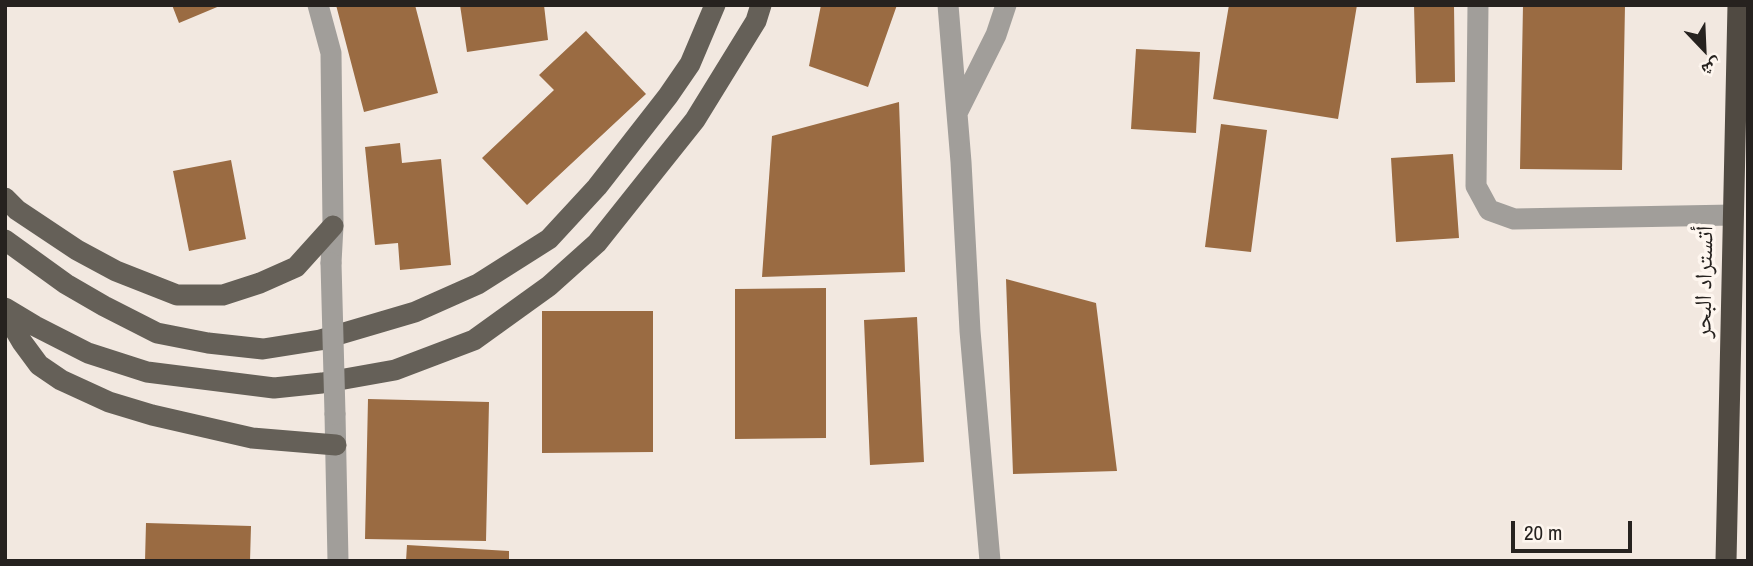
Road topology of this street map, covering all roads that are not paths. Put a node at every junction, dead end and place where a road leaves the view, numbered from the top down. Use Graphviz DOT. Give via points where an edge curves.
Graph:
graph roads {
  1 [pos="318,5"];
  2 [pos="715,5"];
  3 [pos="761,5"];
  4 [pos="948,5"];
  5 [pos="1006,5"];
  6 [pos="1478,5"];
  7 [pos="1738,5"];
  8 [pos="957,113"];
  9 [pos="5,198"];
  10 [pos="1733,215"];
  11 [pos="333,226"];
  12 [pos="5,240"];
  13 [pos="5,311"];
  14 [pos="336,445"];
  15 [pos="338,561"];
  16 [pos="990,561"];
  17 [pos="1726,561"];
  1 -- 11 [label="street" via="331,52"];
  2 -- 12 [label="main road" via="690,64 675,86 597,187 549,239 478,284 415,312 320,340 263,349 208,343 158,332 104,306"];
  3 -- 13 [label="main road" via="756,22 695,120 597,243 549,286 474,340 394,370 274,388 147,372 89,353"];
  4 -- 8 [label="street"];
  5 -- 8 [label="street"];
  6 -- 10 [label="street" via="1476,186 1489,210 1514,219"];
  7 -- 10 [label="highway, أتستراد البحر"];
  8 -- 16 [label="street"];
  9 -- 11 [label="main road" via="76,250 177,295 223,295 260,284 296,267"];
  10 -- 17 [label="highway, أتستراد البحر"];
  11 -- 14 [label="street, bridge"];
  13 -- 14 [label="main road" via="39,365 109,402 252,438"];
  14 -- 15 [label="street"];
}
